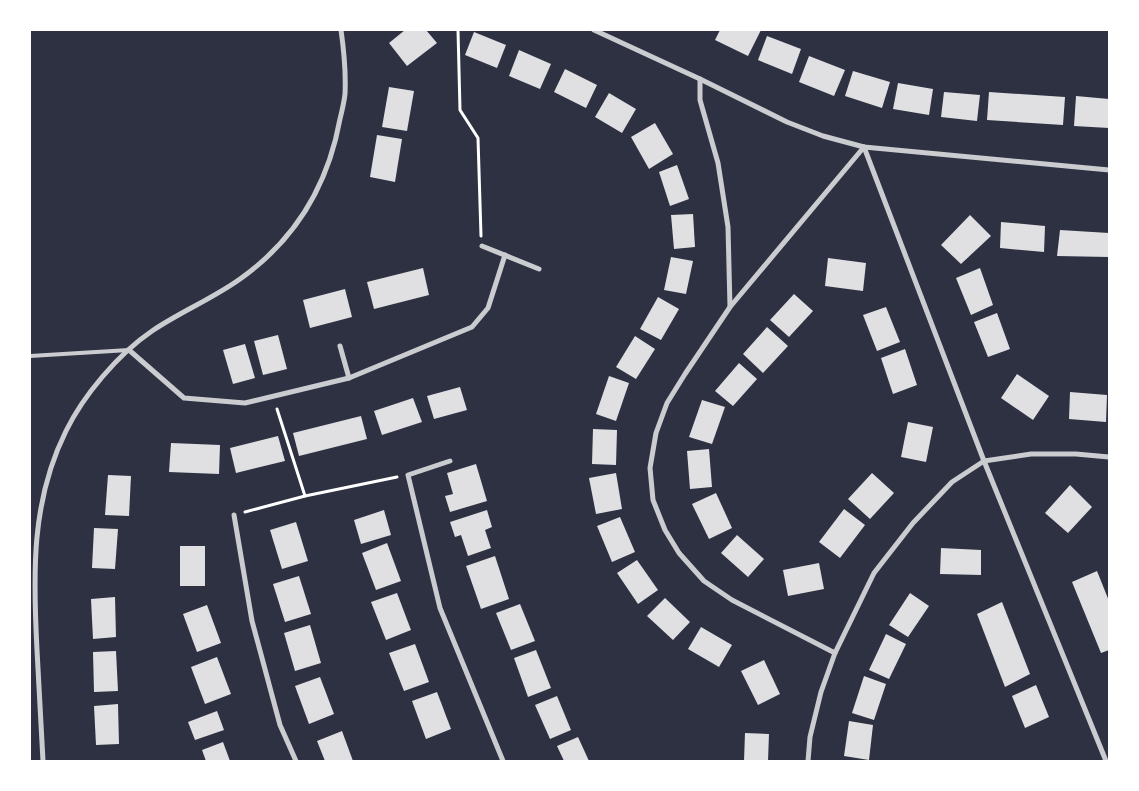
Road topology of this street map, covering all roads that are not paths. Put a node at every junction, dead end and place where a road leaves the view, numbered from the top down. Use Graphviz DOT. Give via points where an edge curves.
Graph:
graph roads {
  1 [pos="341,30"];
  2 [pos="594,30"];
  3 [pos="700,79"];
  4 [pos="864,147"];
  5 [pos="1109,170"];
  6 [pos="482,246"];
  7 [pos="504,255"];
  8 [pos="539,269"];
  9 [pos="730,307"];
  10 [pos="340,346"];
  11 [pos="129,350"];
  12 [pos="30,356"];
  13 [pos="349,378"];
  14 [pos="1109,457"];
  15 [pos="450,461"];
  16 [pos="984,461"];
  17 [pos="234,515"];
  18 [pos="835,652"];
  19 [pos="43,761"];
  20 [pos="296,761"];
  21 [pos="503,761"];
  22 [pos="808,761"];
  23 [pos="1106,761"];
  1 -- 11 [label="street" via="345,57 344,96 336,142 320,185 304,215 263,260 240,278 152,331"];
  2 -- 3 [label="street"];
  3 -- 4 [label="street" via="787,122"];
  3 -- 9 [label="street" via="700,100 718,163 728,227"];
  4 -- 5 [label="street"];
  4 -- 9 [label="street"];
  4 -- 16 [label="street"];
  6 -- 7 [label="street"];
  7 -- 8 [label="street"];
  7 -- 13 [label="street" via="488,308 472,327"];
  9 -- 18 [label="street" via="667,403 656,434 650,468 653,500 679,553 704,581 732,600"];
  10 -- 13 [label="street"];
  11 -- 12 [label="lane"];
  11 -- 13 [label="street" via="184,398 246,403"];
  11 -- 19 [label="street" via="90,391 76,413 45,484 35,557"];
  14 -- 16 [label="street" via="1031,454"];
  15 -- 21 [label="street" via="408,475 440,608"];
  16 -- 18 [label="street" via="952,482 913,523 874,573"];
  16 -- 23 [label="street"];
  17 -- 20 [label="street" via="252,621 280,725"];
  18 -- 22 [label="street" via="821,692"];
}
